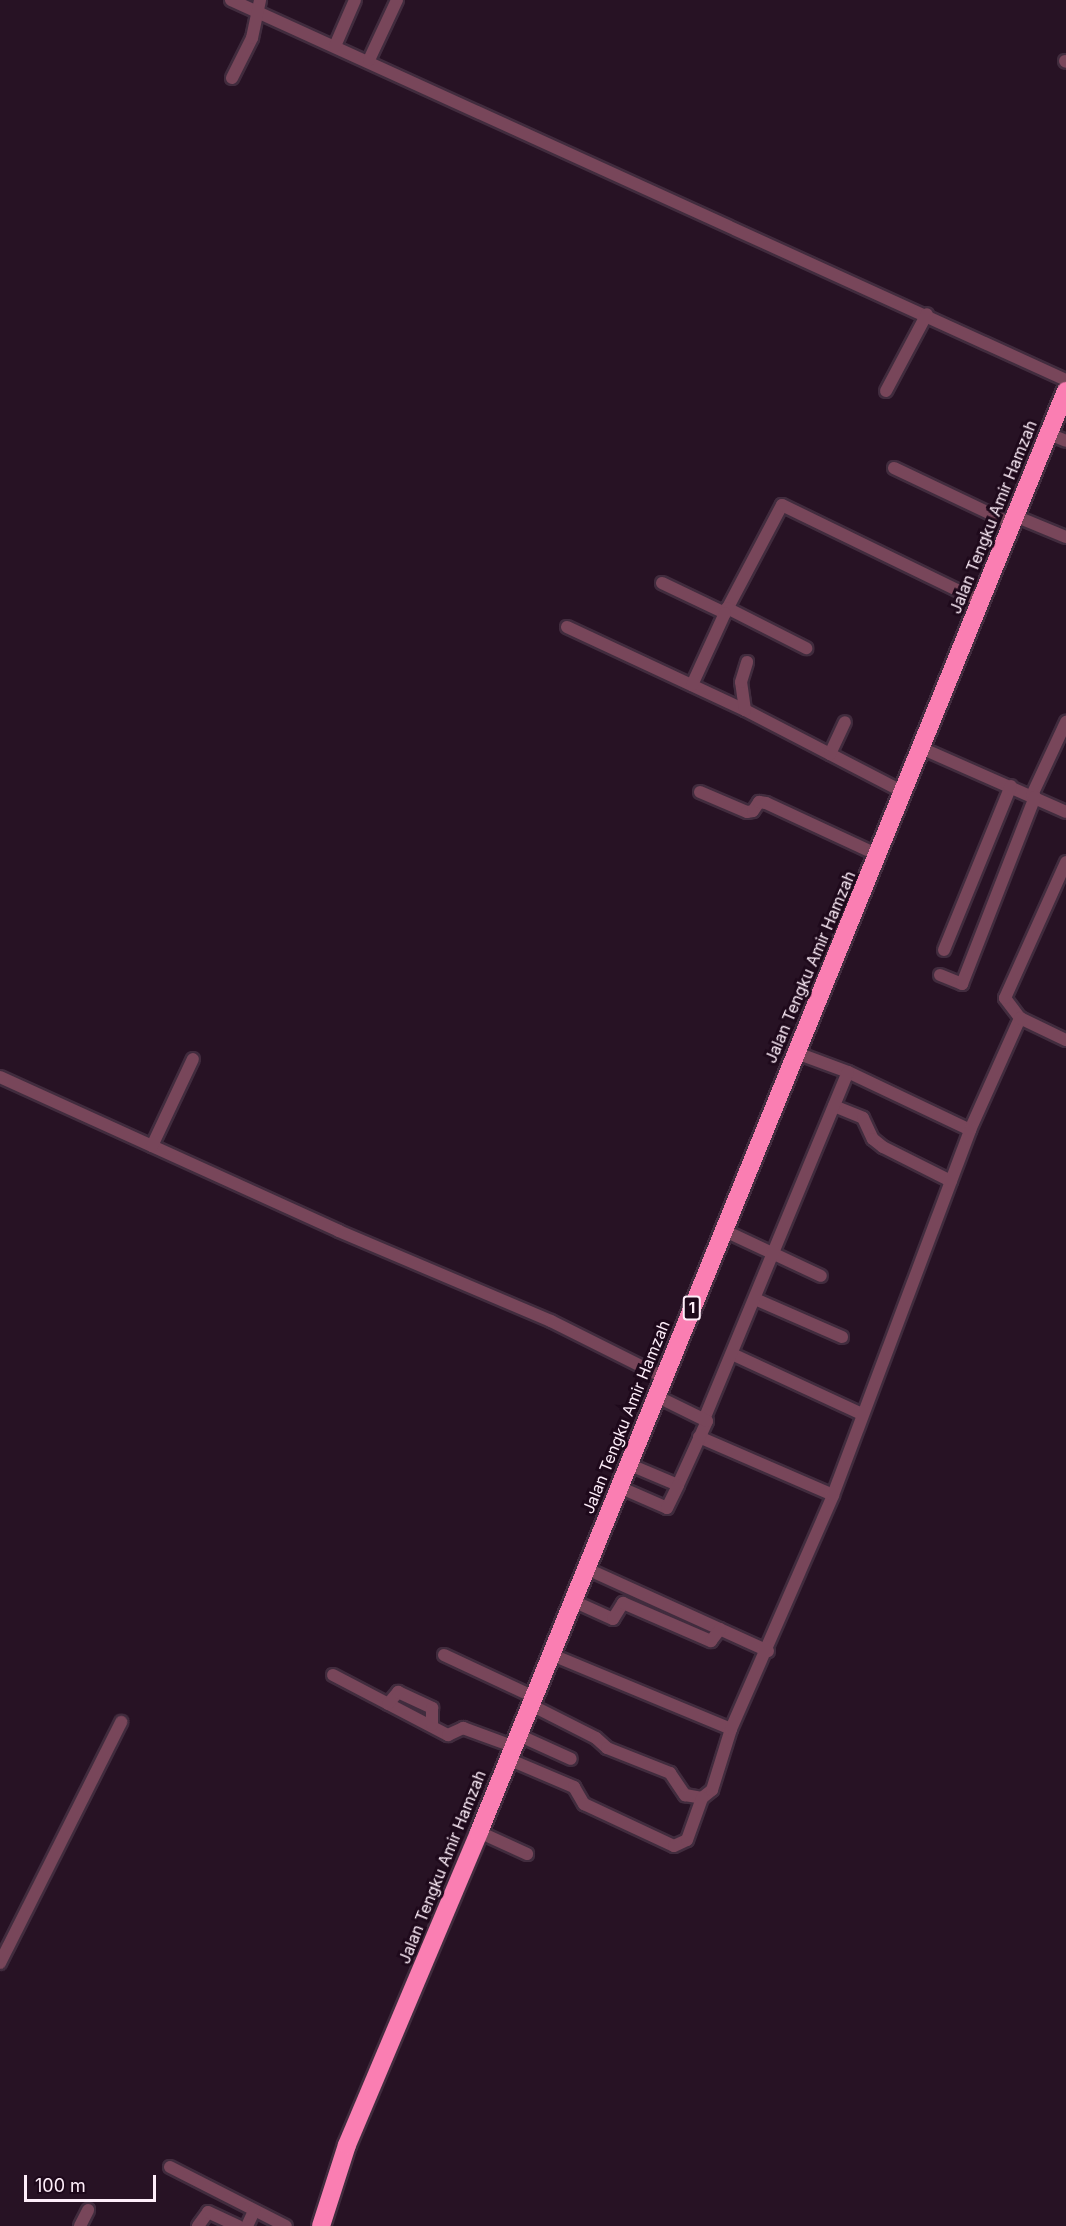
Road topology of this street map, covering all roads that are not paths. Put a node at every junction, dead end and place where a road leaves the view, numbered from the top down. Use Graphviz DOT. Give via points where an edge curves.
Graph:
graph roads {
  1 [pos="231,0"];
  2 [pos="355,0"];
  3 [pos="397,0"];
  4 [pos="258,6"];
  5 [pos="335,46"];
  6 [pos="369,60"];
  7 [pos="232,78"];
  8 [pos="927,314"];
  9 [pos="1066,380"];
  10 [pos="886,391"];
  11 [pos="1066,391"];
  12 [pos="1049,434"];
  13 [pos="1066,441"];
  14 [pos="894,468"];
  15 [pos="1013,520"];
  16 [pos="1066,537"];
  17 [pos="662,583"];
  18 [pos="980,601"];
  19 [pos="726,611"];
  20 [pos="567,627"];
  21 [pos="806,648"];
  22 [pos="747,662"];
  23 [pos="692,685"];
  24 [pos="745,710"];
  25 [pos="845,722"];
  26 [pos="1066,722"];
  27 [pos="921,748"];
  28 [pos="830,754"];
  29 [pos="1011,786"];
  30 [pos="700,792"];
  31 [pos="903,792"];
  32 [pos="1033,796"];
  33 [pos="1066,812"];
  34 [pos="878,855"];
  35 [pos="1066,862"];
  36 [pos="944,950"];
  37 [pos="940,975"];
  38 [pos="1020,1018"];
  39 [pos="1066,1040"];
  40 [pos="794,1052"];
  41 [pos="193,1059"];
  42 [pos="848,1072"];
  43 [pos="0,1077"];
  44 [pos="834,1106"];
  45 [pos="970,1130"];
  46 [pos="152,1146"];
  47 [pos="951,1180"];
  48 [pos="723,1230"];
  49 [pos="774,1253"];
  50 [pos="821,1276"];
  51 [pos="755,1299"];
  52 [pos="842,1337"];
  53 [pos="732,1354"];
  54 [pos="663,1377"];
  55 [pos="656,1396"];
  56 [pos="862,1414"];
  57 [pos="705,1417"];
  58 [pos="699,1437"];
  59 [pos="628,1464"];
  60 [pos="678,1485"];
  61 [pos="619,1487"];
  62 [pos="833,1495"];
  63 [pos="585,1568"];
  64 [pos="572,1600"];
  65 [pos="720,1629"];
  66 [pos="768,1651"];
  67 [pos="550,1654"];
  68 [pos="444,1655"];
  69 [pos="333,1675"];
  70 [pos="531,1700"];
  71 [pos="121,1722"];
  72 [pos="731,1728"];
  73 [pos="512,1746"];
  74 [pos="571,1759"];
  75 [pos="702,1798"];
  76 [pos="479,1832"];
  77 [pos="527,1854"];
  78 [pos="0,1963"];
  79 [pos="170,2167"];
  80 [pos="88,2210"];
  81 [pos="254,2211"];
  82 [pos="80,2226"];
  83 [pos="198,2226"];
  84 [pos="238,2226"];
  85 [pos="247,2226"];
  86 [pos="286,2226"];
  87 [pos="321,2226"];
  1 -- 4 [label="street"];
  2 -- 5 [label="street"];
  3 -- 6 [label="street"];
  4 -- 5 [label="street"];
  4 -- 7 [label="street" via="252,38"];
  5 -- 6 [label="street"];
  6 -- 8 [label="street"];
  8 -- 9 [label="street"];
  8 -- 10 [label="street"];
  11 -- 12 [label="highway, Jalan Tengku Amir Hamzah / 1"];
  12 -- 13 [label="street"];
  12 -- 15 [label="highway, Jalan Tengku Amir Hamzah / 1"];
  14 -- 15 [label="street"];
  15 -- 16 [label="street"];
  15 -- 18 [label="highway, Jalan Tengku Amir Hamzah / 1"];
  17 -- 19 [label="street"];
  18 -- 19 [label="street" via="782,505"];
  18 -- 27 [label="highway, Jalan Tengku Amir Hamzah / 1"];
  19 -- 21 [label="street"];
  19 -- 23 [label="street"];
  20 -- 23 [label="street"];
  22 -- 24 [label="street" via="741,675"];
  23 -- 24 [label="street"];
  24 -- 28 [label="street"];
  25 -- 28 [label="street"];
  26 -- 32 [label="street"];
  27 -- 29 [label="street"];
  27 -- 31 [label="highway, Jalan Tengku Amir Hamzah / 1"];
  28 -- 31 [label="street"];
  29 -- 32 [label="street"];
  29 -- 36 [label="street"];
  30 -- 34 [label="street" via="747,812 753,811 759,802 766,803"];
  31 -- 34 [label="highway, Jalan Tengku Amir Hamzah / 1"];
  32 -- 33 [label="street"];
  32 -- 37 [label="street" via="963,984"];
  34 -- 40 [label="highway, Jalan Tengku Amir Hamzah / 1" via="820,1000"];
  35 -- 38 [label="street" via="1005,998"];
  38 -- 39 [label="street"];
  38 -- 45 [label="street"];
  40 -- 42 [label="street"];
  40 -- 48 [label="highway, Jalan Tengku Amir Hamzah / 1"];
  41 -- 46 [label="street"];
  42 -- 44 [label="street"];
  42 -- 45 [label="street"];
  43 -- 46 [label="street"];
  44 -- 47 [label="street" via="862,1118 883,1147"];
  44 -- 49 [label="street"];
  45 -- 47 [label="street"];
  46 -- 54 [label="street" via="551,1321"];
  47 -- 56 [label="street"];
  48 -- 49 [label="street"];
  48 -- 54 [label="highway, Jalan Tengku Amir Hamzah / 1"];
  49 -- 50 [label="street"];
  49 -- 51 [label="street"];
  51 -- 52 [label="street"];
  51 -- 53 [label="street"];
  53 -- 56 [label="street"];
  53 -- 57 [label="street"];
  54 -- 55 [label="highway, Jalan Tengku Amir Hamzah / 1"];
  55 -- 57 [label="street"];
  55 -- 59 [label="highway, Jalan Tengku Amir Hamzah / 1"];
  56 -- 62 [label="street"];
  57 -- 58 [label="street"];
  58 -- 60 [label="street"];
  58 -- 62 [label="street"];
  59 -- 60 [label="street"];
  59 -- 61 [label="highway, Jalan Tengku Amir Hamzah / 1"];
  60 -- 61 [label="street" via="667,1508"];
  61 -- 63 [label="highway, Jalan Tengku Amir Hamzah / 1"];
  62 -- 66 [label="street"];
  63 -- 64 [label="highway, Jalan Tengku Amir Hamzah / 1"];
  63 -- 65 [label="street"];
  64 -- 65 [label="street" via="613,1619 623,1603 711,1641"];
  64 -- 67 [label="highway, Jalan Tengku Amir Hamzah / 1"];
  65 -- 66 [label="street"];
  66 -- 72 [label="street"];
  67 -- 70 [label="highway, Jalan Tengku Amir Hamzah / 1"];
  67 -- 72 [label="street"];
  68 -- 70 [label="street"];
  69 -- 73 [label="street" via="448,1735 463,1728"];
  70 -- 73 [label="highway, Jalan Tengku Amir Hamzah / 1"];
  70 -- 75 [label="street" via="607,1748 670,1773 685,1795"];
  71 -- 78 [label="street"];
  72 -- 75 [label="street" via="712,1790"];
  73 -- 74 [label="street"];
  73 -- 75 [label="street" via="574,1787 584,1804 674,1846 687,1840"];
  73 -- 76 [label="highway, Jalan Tengku Amir Hamzah / 1"];
  76 -- 77 [label="street"];
  76 -- 87 [label="highway, Jalan Tengku Amir Hamzah / 1" via="347,2145"];
  79 -- 81 [label="street"];
  80 -- 82 [label="street"];
  81 -- 85 [label="street"];
  81 -- 86 [label="street"];
  83 -- 84 [label="street" via="208,2212"];
}
